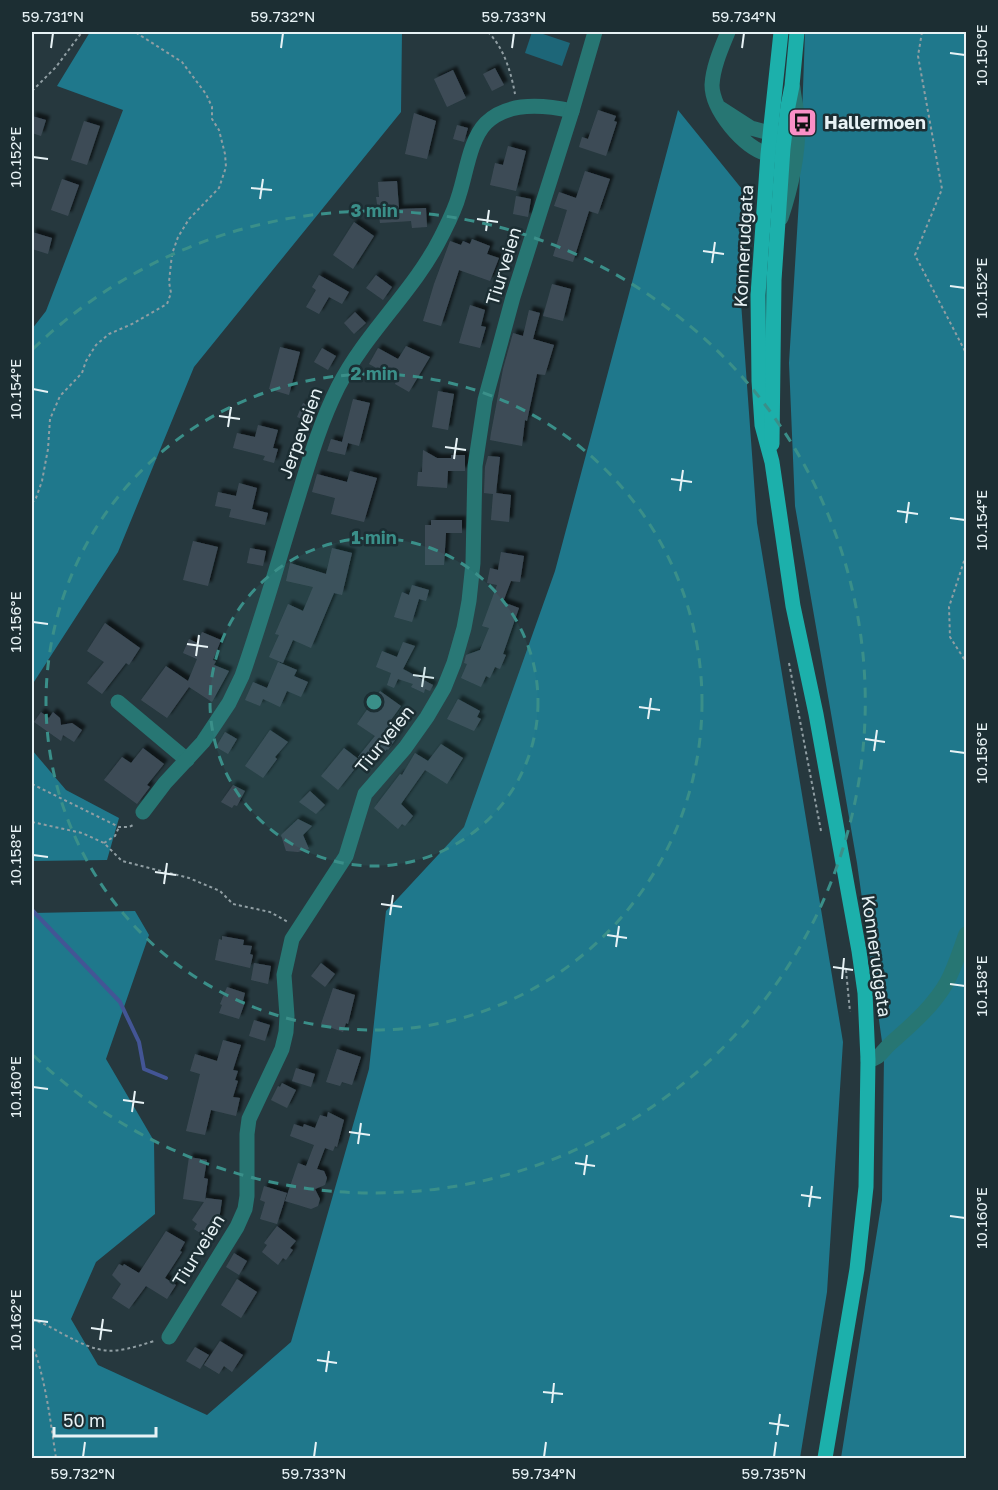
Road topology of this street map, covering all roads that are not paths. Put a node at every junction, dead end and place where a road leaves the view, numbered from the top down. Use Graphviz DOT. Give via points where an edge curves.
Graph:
graph roads {
  1 [pos="595,32"];
  2 [pos="728,32"];
  3 [pos="781,32"];
  4 [pos="797,32"];
  5 [pos="792,86"];
  6 [pos="720,108"];
  7 [pos="572,111"];
  8 [pos="770,133"];
  9 [pos="783,148"];
  10 [pos="768,154"];
  11 [pos="777,229"];
  12 [pos="772,462"];
  13 [pos="118,702"];
  14 [pos="187,760"];
  15 [pos="143,812"];
  16 [pos="966,934"];
  17 [pos="868,1060"];
  18 [pos="169,1337"];
  19 [pos="825,1458"];
  1 -- 7 [label="street, Tiurveien"];
  2 -- 6 [label="street" via="712,87"];
  3 -- 8 [label="main road, Konnerudgata"];
  4 -- 5 [label="main road, Konnerudgata"];
  5 -- 9 [label="main road, Konnerudgata"];
  5 -- 11 [label="street" via="798,124 795,162"];
  6 -- 8 [label="street" via="752,128"];
  6 -- 10 [label="street" via="742,140"];
  7 -- 14 [label="street, Jerpeveien" via="550,106 518,107 495,116 479,132 459,197 440,240 365,343 328,407 242,676 215,725"];
  7 -- 18 [label="street, Tiurveien" via="485,400 476,458 469,601 454,663 427,717 365,794 346,856 289,947 284,975 287,1016 282,1049 249,1119 245,1209"];
  8 -- 9 [label="street"];
  8 -- 10 [label="main road, Konnerudgata"];
  9 -- 10 [label="street"];
  9 -- 11 [label="main road, Konnerudgata"];
  10 -- 12 [label="main road, Konnerudgata" via="758,339 762,425"];
  11 -- 12 [label="main road, Konnerudgata"];
  12 -- 17 [label="main road, Konnerudgata" via="793,606 859,951"];
  13 -- 14 [label="street"];
  14 -- 15 [label="street, Jerpeveien"];
  16 -- 17 [label="street" via="941,992 877,1059"];
  17 -- 19 [label="main road, Konnerudgata" via="866,1187 857,1269"];
}
